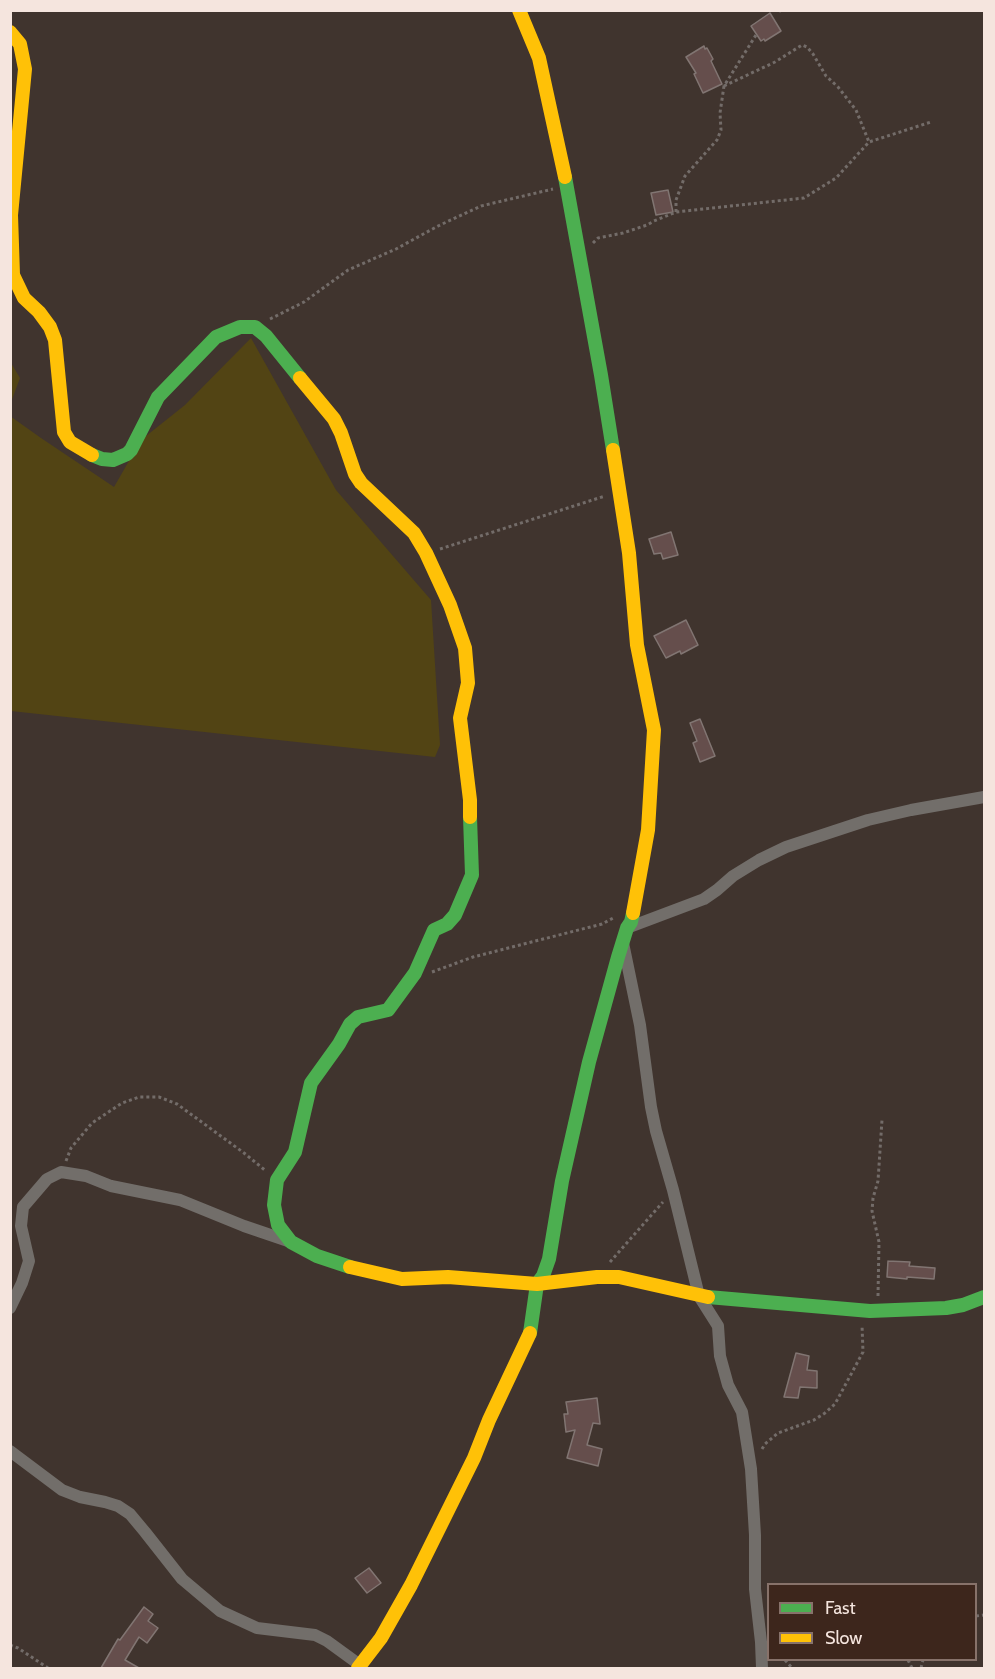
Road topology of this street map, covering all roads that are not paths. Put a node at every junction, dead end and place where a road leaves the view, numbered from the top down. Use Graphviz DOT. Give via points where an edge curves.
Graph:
graph roads {
  1 [pos="519,10"];
  2 [pos="10,32"];
  3 [pos="984,797"];
  4 [pos="627,928"];
  5 [pos="623,943"];
  6 [pos="291,1242"];
  7 [pos="537,1284"];
  8 [pos="699,1296"];
  9 [pos="984,1297"];
  10 [pos="10,1308"];
  11 [pos="10,1451"];
  12 [pos="359,1667"];
  13 [pos="762,1668"];
  1 -- 4 [label="street" via="539,58 567,186 601,375 629,554 637,645 652,717 648,830 636,901"];
  2 -- 6 [label="street" via="20,44 25,69 11,215 13,275 24,298 39,312 55,340 64,432 70,442 102,459 127,454 158,397 216,337 240,327 255,327 334,419 361,483 414,533 450,605 465,648 468,683 460,718 470,800 472,875 459,908 447,924 434,930 416,973 388,1010 358,1017 350,1024 311,1083 295,1152 277,1180 274,1204 278,1225"];
  3 -- 4 [label="street" via="868,820 786,847 733,876 704,899"];
  4 -- 5 [label="street"];
  5 -- 7 [label="street" via="589,1062 549,1259"];
  5 -- 8 [label="street" via="651,1107"];
  6 -- 7 [label="street" via="356,1269 402,1279 448,1277"];
  6 -- 10 [label="street" via="180,1200 61,1172 47,1179 23,1207 21,1226 28,1261"];
  7 -- 8 [label="street" via="619,1277"];
  7 -- 12 [label="street" via="530,1333 474,1458 411,1585 381,1638"];
  8 -- 9 [label="street" via="861,1311 946,1308"];
  8 -- 13 [label="street" via="718,1326 724,1372 742,1412 751,1469"];
  11 -- 12 [label="street" via="62,1490 118,1506 130,1514 182,1579 220,1611 257,1628 315,1635"];
}
